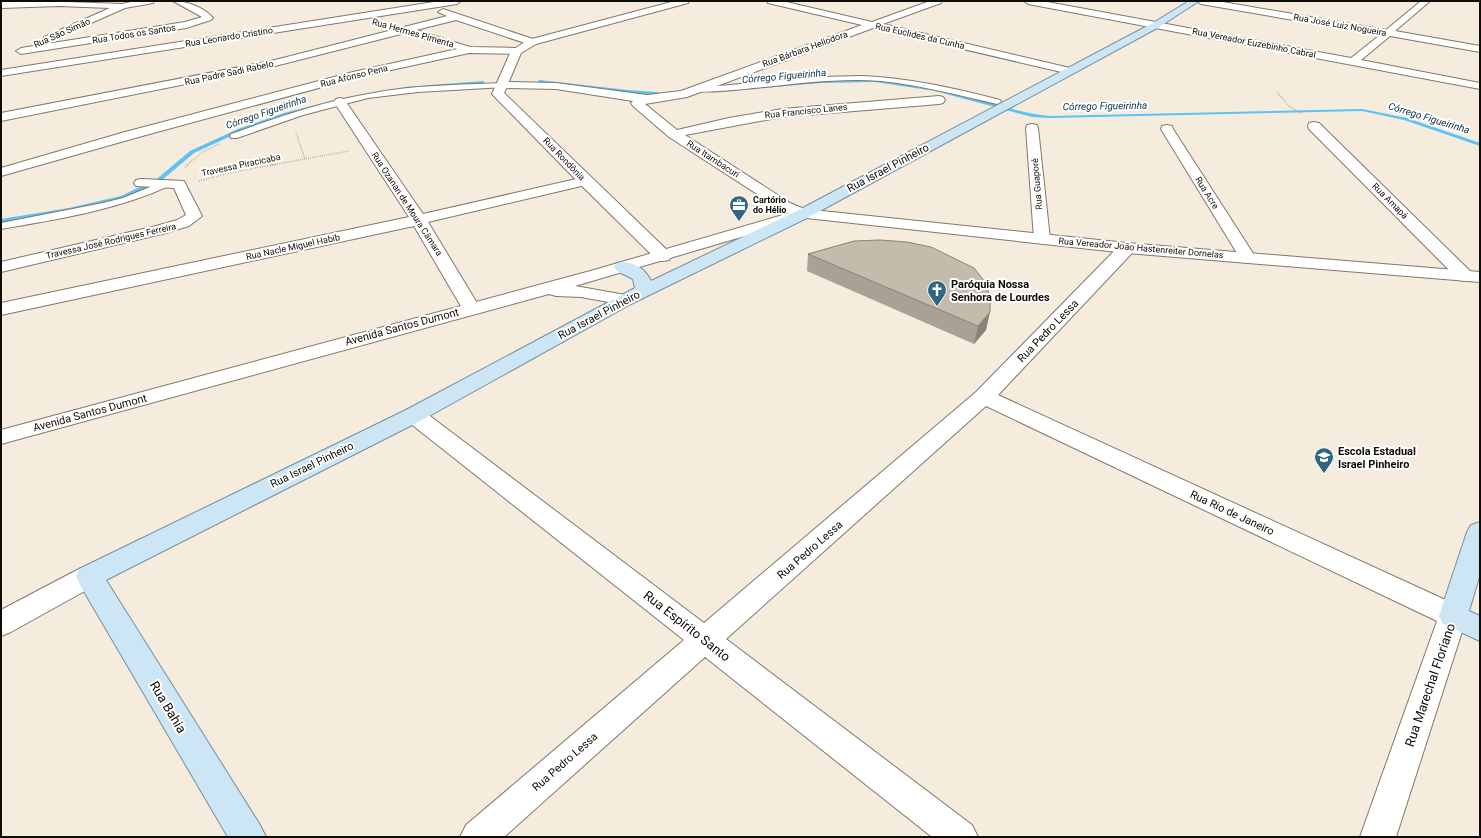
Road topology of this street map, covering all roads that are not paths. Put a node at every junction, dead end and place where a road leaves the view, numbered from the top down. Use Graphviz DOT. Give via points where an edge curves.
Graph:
graph roads {
  1 [pos="176,1"];
  2 [pos="456,1"];
  3 [pos="685,1"];
  4 [pos="771,1"];
  5 [pos="938,1"];
  6 [pos="1028,1"];
  7 [pos="1195,1"];
  8 [pos="1201,1"];
  9 [pos="1426,1"];
  10 [pos="101,2"];
  11 [pos="153,2"];
  12 [pos="1,6"];
  13 [pos="123,6"];
  14 [pos="429,6"];
  15 [pos="356,17"];
  16 [pos="455,17"];
  17 [pos="871,25"];
  18 [pos="1156,25"];
  19 [pos="407,30"];
  20 [pos="256,33"];
  21 [pos="1387,33"];
  22 [pos="278,42"];
  23 [pos="532,42"];
  24 [pos="292,48"];
  25 [pos="1480,49"];
  26 [pos="469,50"];
  27 [pos="516,51"];
  28 [pos="18,52"];
  29 [pos="307,54"];
  30 [pos="321,60"];
  31 [pos="1353,62"];
  32 [pos="342,68"];
  33 [pos="1070,71"];
  34 [pos="1,73"];
  35 [pos="357,74"];
  36 [pos="503,82"];
  37 [pos="1480,86"];
  38 [pos="694,90"];
  39 [pos="683,94"];
  40 [pos="647,99"];
  41 [pos="939,100"];
  42 [pos="340,102"];
  43 [pos="991,108"];
  44 [pos="1,117"];
  45 [pos="1310,122"];
  46 [pos="1032,128"];
  47 [pos="1167,129"];
  48 [pos="674,134"];
  49 [pos="234,136"];
  50 [pos="1,172"];
  51 [pos="585,181"];
  52 [pos="141,182"];
  53 [pos="174,185"];
  54 [pos="803,214"];
  55 [pos="419,220"];
  56 [pos="1,226"];
  57 [pos="1042,240"];
  58 [pos="1127,248"];
  59 [pos="662,256"];
  60 [pos="1248,258"];
  61 [pos="1,267"];
  62 [pos="623,267"];
  63 [pos="600,274"];
  64 [pos="1472,276"];
  65 [pos="644,291"];
  66 [pos="529,292"];
  67 [pos="598,295"];
  68 [pos="625,300"];
  69 [pos="471,308"];
  70 [pos="1,309"];
  71 [pos="984,398"];
  72 [pos="414,415"];
  73 [pos="1,437"];
  74 [pos="1480,532"];
  75 [pos="89,576"];
  76 [pos="1467,623"];
  77 [pos="1,624"];
  78 [pos="706,640"];
  79 [pos="248,837"];
  80 [pos="478,837"];
  81 [pos="960,837"];
  82 [pos="1378,837"];
  1 -- 28 [label="street, Rua Todos os Santos" via="208,18 186,25"];
  2 -- 14 [label="street, Rua Leonardo Cristino"];
  3 -- 23 [label="street"];
  4 -- 17 [label="street, Rua Euclides da Cunha"];
  5 -- 17 [label="street, Rua Bárbara Heliodora"];
  6 -- 18 [label="street, Rua Vereador Euzebinho Cabral"];
  7 -- 18 [label="main road, Rua Israel Pinheiro"];
  8 -- 21 [label="street, Rua José Luiz Nogueira"];
  9 -- 21 [label="street"];
  10 -- 12 [label="street"];
  10 -- 13 [label="street"];
  11 -- 13 [label="street"];
  13 -- 28 [label="street, Rua São Simão"];
  14 -- 15 [label="street, Rua Leonardo Cristino"];
  14 -- 16 [label="street"];
  15 -- 19 [label="street, Rua Hermes Pimenta"];
  15 -- 20 [label="street, Rua Leonardo Cristino"];
  16 -- 19 [label="street, Rua Padre Sadi Rabelo"];
  16 -- 23 [label="street"];
  17 -- 33 [label="street, Rua Euclides da Cunha"];
  17 -- 38 [label="street, Rua Bárbara Heliodora"];
  18 -- 31 [label="street, Rua Vereador Euzebinho Cabral"];
  18 -- 33 [label="main road, Rua Israel Pinheiro"];
  19 -- 26 [label="street, Rua Hermes Pimenta"];
  19 -- 29 [label="street, Rua Padre Sadi Rabelo"];
  20 -- 22 [label="street"];
  20 -- 34 [label="street, Rua Leonardo Cristino"];
  21 -- 25 [label="street, Rua José Luiz Nogueira"];
  21 -- 31 [label="street"];
  23 -- 27 [label="street"];
  24 -- 29 [label="street"];
  26 -- 27 [label="street, Rua Afonso Pena"];
  26 -- 35 [label="street, Rua Afonso Pena"];
  27 -- 36 [label="street"];
  29 -- 30 [label="street"];
  29 -- 44 [label="street, Rua Padre Sadi Rabelo" via="210,77"];
  31 -- 37 [label="street, Rua Vereador Euzebinho Cabral"];
  32 -- 35 [label="street"];
  33 -- 43 [label="main road, Rua Israel Pinheiro" via="1026,94"];
  35 -- 50 [label="street, Rua Afonso Pena"];
  36 -- 38 [label="street" via="578,82 647,91"];
  36 -- 40 [label="street, Rua Bárbara Heliodora" via="556,86"];
  36 -- 42 [label="lane" via="404,91"];
  36 -- 51 [label="street, Rua Rondônia" via="498,94"];
  38 -- 39 [label="street, Rua Bárbara Heliodora"];
  38 -- 43 [label="lane" via="868,78 931,86"];
  39 -- 40 [label="street, Rua Bárbara Heliodora"];
  39 -- 43 [label="lane" via="839,84 892,85 928,91"];
  40 -- 48 [label="street, Rua Itambacuri" via="637,103"];
  41 -- 48 [label="street, Rua Francisco Lanes" via="782,113"];
  42 -- 49 [label="lane"];
  42 -- 55 [label="street, Rua Ozanan de Moura Câmara"];
  43 -- 54 [label="main road, Rua Israel Pinheiro"];
  45 -- 64 [label="street, Rua Amapá"];
  46 -- 57 [label="street, Rua Guaporé"];
  47 -- 60 [label="street, Rua Acre"];
  48 -- 54 [label="street, Rua Itambacuri" via="785,206"];
  51 -- 55 [label="street, Rua Nacle Miguel Habib"];
  51 -- 59 [label="street, Rua Rondônia"];
  52 -- 53 [label="street"];
  53 -- 56 [label="lane" via="89,210"];
  53 -- 61 [label="street, Travessa José Rodrigues Ferreira" via="194,216 188,221 160,230"];
  54 -- 57 [label="street, Rua Vereador João Hastenreiter Dornelas"];
  54 -- 59 [label="street, Avenida Santos Dumont"];
  54 -- 65 [label="main road, Rua Israel Pinheiro"];
  55 -- 69 [label="street, Rua Ozanan de Moura Câmara"];
  55 -- 70 [label="street, Rua Nacle Miguel Habib"];
  57 -- 58 [label="street, Rua Vereador João Hastenreiter Dornelas"];
  58 -- 60 [label="street, Rua Vereador João Hastenreiter Dornelas"];
  58 -- 71 [label="street, Rua Pedro Lessa"];
  59 -- 62 [label="street, Avenida Santos Dumont"];
  60 -- 64 [label="street, Rua Vereador João Hastenreiter Dornelas"];
  62 -- 63 [label="street, Avenida Santos Dumont"];
  62 -- 65 [label="main road" via="634,271 643,280"];
  63 -- 66 [label="street, Avenida Santos Dumont"];
  63 -- 67 [label="street" via="595,283"];
  65 -- 68 [label="main road, Rua Israel Pinheiro"];
  66 -- 67 [label="street" via="565,291"];
  66 -- 69 [label="street, Avenida Santos Dumont"];
  67 -- 68 [label="street"];
  68 -- 72 [label="main road, Rua Israel Pinheiro"];
  69 -- 73 [label="street, Avenida Santos Dumont"];
  71 -- 76 [label="street, Rua Rio de Janeiro"];
  71 -- 78 [label="street, Rua Pedro Lessa"];
  72 -- 75 [label="main road, Rua Israel Pinheiro"];
  72 -- 78 [label="street, Rua Espírito Santo"];
  74 -- 76 [label="main road, Rua Marechal Floriano"];
  75 -- 77 [label="street, Rua Israel Pinheiro"];
  75 -- 79 [label="main road, Rua Bahia"];
  76 -- 82 [label="street, Rua Marechal Floriano"];
  78 -- 80 [label="street, Rua Pedro Lessa"];
  78 -- 81 [label="street, Rua Espírito Santo"];
}
